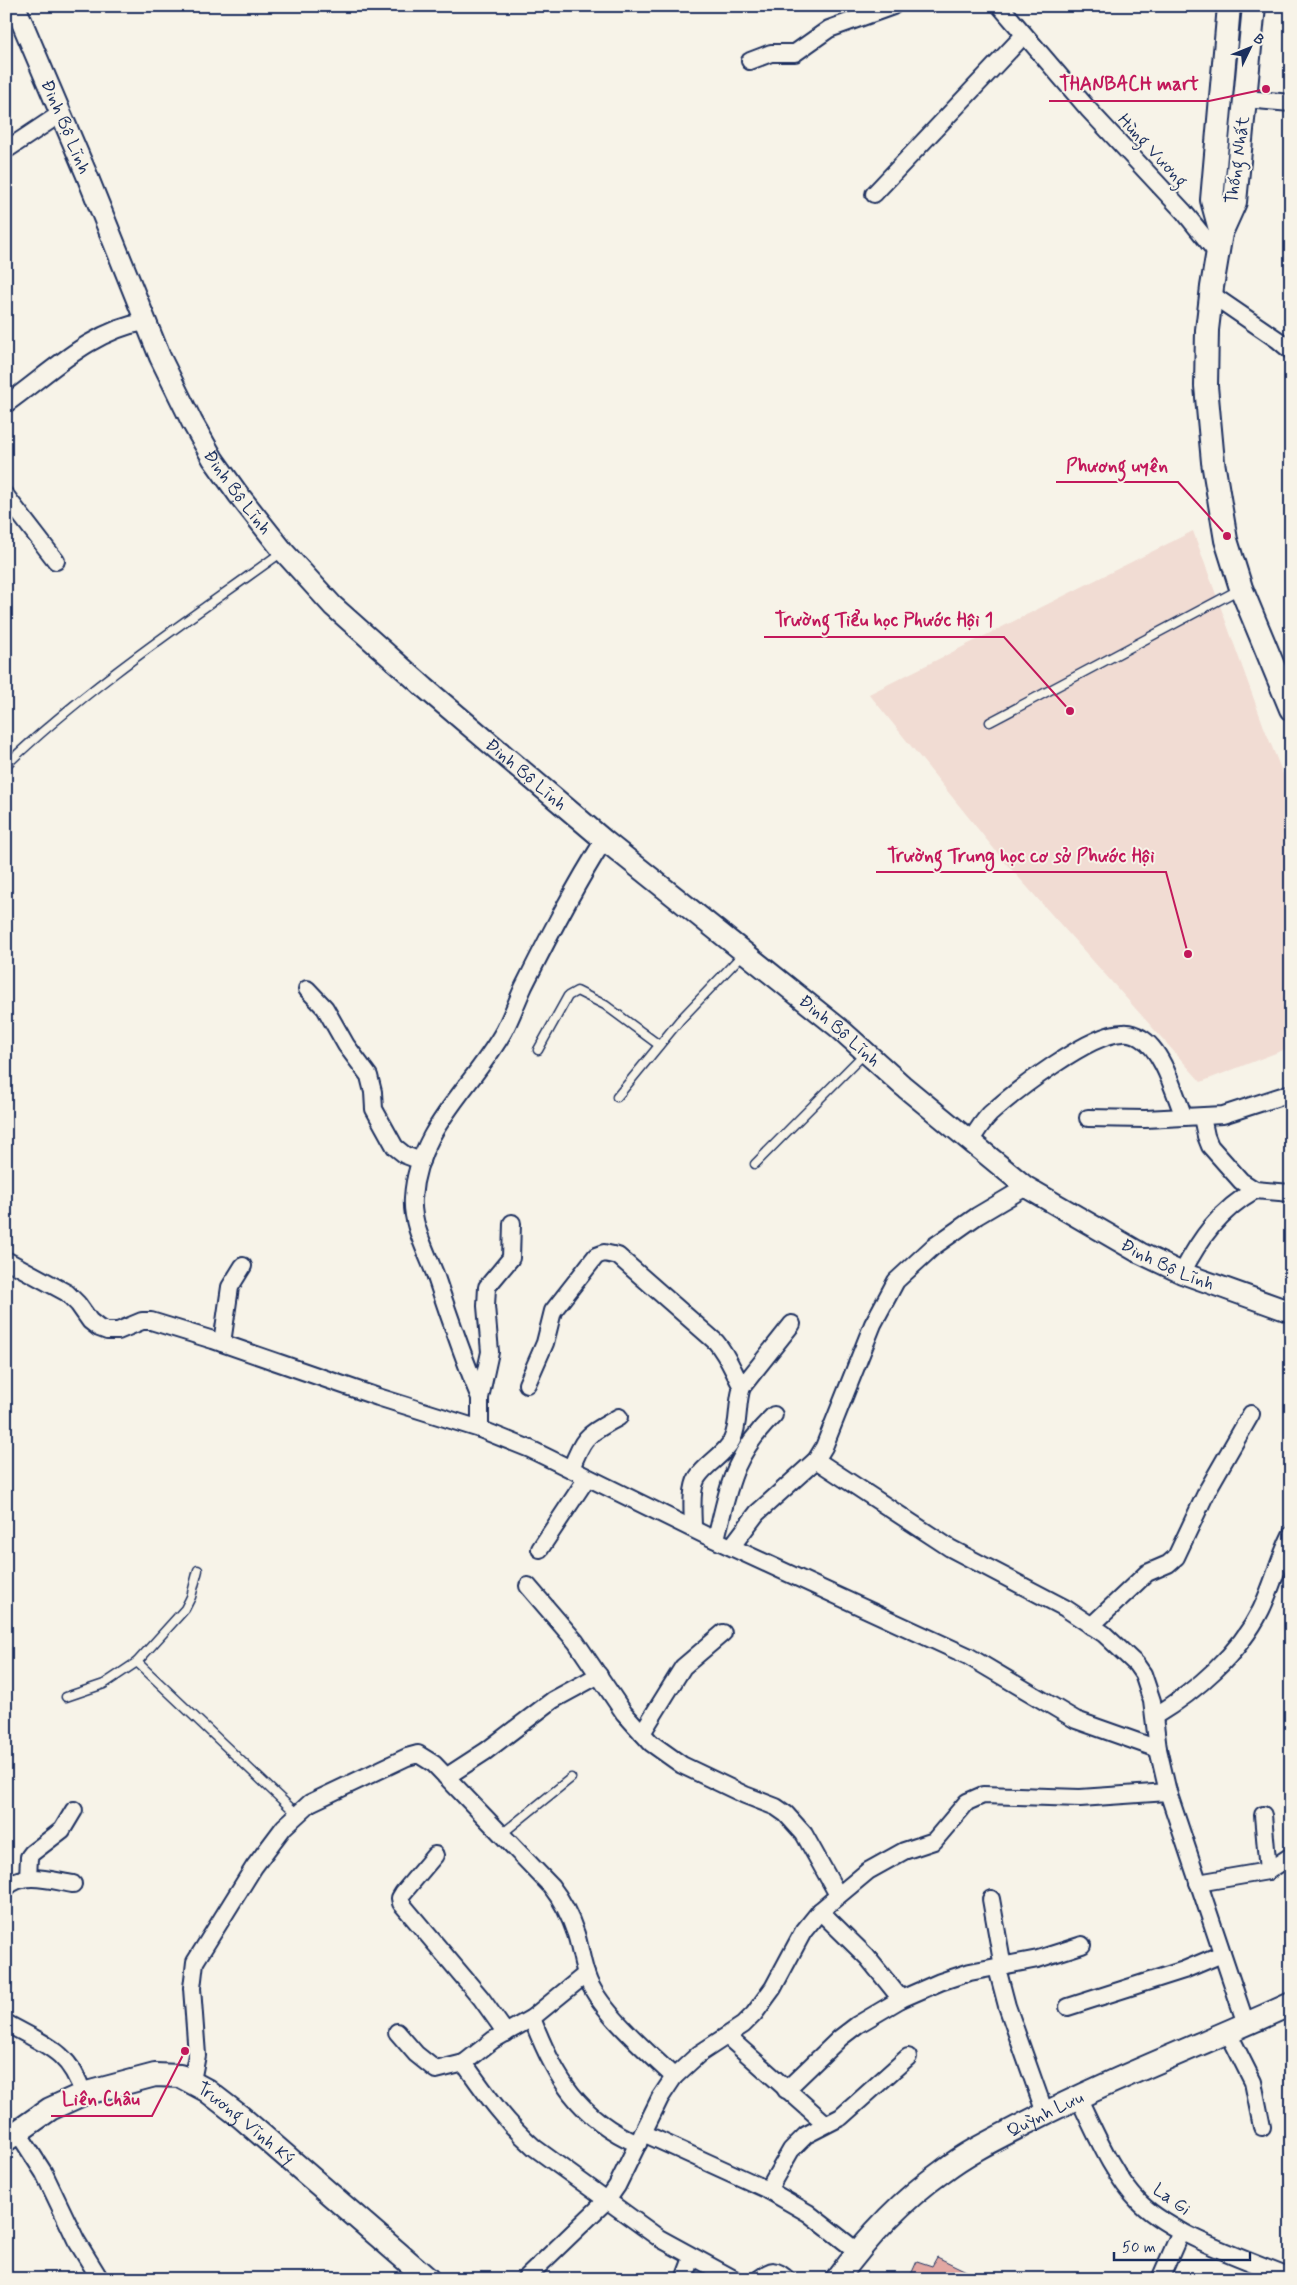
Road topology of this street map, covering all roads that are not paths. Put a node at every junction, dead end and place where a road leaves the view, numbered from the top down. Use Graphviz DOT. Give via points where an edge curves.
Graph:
graph roads {
  1 [pos="15,6"];
  2 [pos="893,6"];
  3 [pos="1000,6"];
  4 [pos="1229,6"];
  5 [pos="1254,6"];
  6 [pos="1024,35"];
  7 [pos="750,62"];
  8 [pos="1246,99"];
  9 [pos="1291,103"];
  10 [pos="60,114"];
  11 [pos="6,150"];
  12 [pos="874,194"];
  13 [pos="1219,243"];
  14 [pos="1211,294"];
  15 [pos="145,322"];
  16 [pos="1291,351"];
  17 [pos="6,404"];
  18 [pos="6,496"];
  19 [pos="283,551"];
  20 [pos="56,561"];
  21 [pos="1241,588"];
  22 [pos="1291,709"];
  23 [pos="990,722"];
  24 [pos="6,764"];
  25 [pos="604,840"];
  26 [pos="744,953"];
  27 [pos="307,989"];
  28 [pos="659,1045"];
  29 [pos="538,1050"];
  30 [pos="866,1052"];
  31 [pos="1291,1093"];
  32 [pos="617,1097"];
  33 [pos="1202,1117"];
  34 [pos="1088,1118"];
  35 [pos="1184,1118"];
  36 [pos="970,1142"];
  37 [pos="421,1161"];
  38 [pos="755,1164"];
  39 [pos="1026,1187"];
  40 [pos="1255,1190"];
  41 [pos="1291,1193"];
  42 [pos="512,1223"];
  43 [pos="6,1260"];
  44 [pos="243,1266"];
  45 [pos="1182,1273"];
  46 [pos="1291,1312"];
  47 [pos="792,1324"];
  48 [pos="222,1343"];
  49 [pos="527,1384"];
  50 [pos="742,1387"];
  51 [pos="480,1398"];
  52 [pos="1251,1414"];
  53 [pos="774,1415"];
  54 [pos="619,1417"];
  55 [pos="480,1429"];
  56 [pos="816,1460"];
  57 [pos="571,1469"];
  58 [pos="588,1478"];
  59 [pos="692,1528"];
  60 [pos="1291,1535"];
  61 [pos="716,1539"];
  62 [pos="732,1546"];
  63 [pos="540,1549"];
  64 [pos="198,1570"];
  65 [pos="528,1586"];
  66 [pos="1091,1626"];
  67 [pos="723,1633"];
  68 [pos="137,1662"];
  69 [pos="599,1675"];
  70 [pos="66,1697"];
  71 [pos="1155,1716"];
  72 [pos="642,1734"];
  73 [pos="1158,1749"];
  74 [pos="446,1777"];
  75 [pos="571,1778"];
  76 [pos="1168,1792"];
  77 [pos="74,1810"];
  78 [pos="296,1814"];
  79 [pos="1263,1815"];
  80 [pos="503,1833"];
  81 [pos="435,1855"];
  82 [pos="1291,1856"];
  83 [pos="1268,1871"];
  84 [pos="28,1878"];
  85 [pos="1198,1883"];
  86 [pos="73,1884"];
  87 [pos="6,1888"];
  88 [pos="838,1895"];
  89 [pos="991,1899"];
  90 [pos="820,1911"];
  91 [pos="1082,1945"];
  92 [pos="1222,1954"];
  93 [pos="1000,1967"];
  94 [pos="586,1974"];
  95 [pos="902,1999"];
  96 [pos="1291,2004"];
  97 [pos="1068,2007"];
  98 [pos="532,2018"];
  99 [pos="6,2022"];
  100 [pos="1237,2028"];
  101 [pos="396,2032"];
  102 [pos="506,2033"];
  103 [pos="728,2037"];
  104 [pos="908,2058"];
  105 [pos="464,2063"];
  106 [pos="674,2077"];
  107 [pos="192,2082"];
  108 [pos="786,2090"];
  109 [pos="83,2094"];
  110 [pos="1078,2097"];
  111 [pos="1045,2113"];
  112 [pos="826,2124"];
  113 [pos="1262,2128"];
  114 [pos="12,2135"];
  115 [pos="640,2138"];
  116 [pos="768,2190"];
  117 [pos="608,2199"];
  118 [pos="1180,2231"];
  119 [pos="858,2252"];
  120 [pos="692,2258"];
  121 [pos="422,2277"];
  122 [pos="1291,2278"];
  123 [pos="100,2279"];
  124 [pos="526,2279"];
  125 [pos="684,2279"];
  126 [pos="734,2279"];
  127 [pos="759,2279"];
  128 [pos="787,2279"];
  129 [pos="837,2279"];
  130 [pos="1160,2279"];
  1 -- 10 [label="street, Đinh Bộ Lĩnh"];
  2 -- 7 [label="street" via="829,29 795,53 771,52"];
  3 -- 6 [label="street, Hùng Vương"];
  4 -- 13 [label="main road, Thống Nhất" via="1212,200"];
  5 -- 8 [label="main road, Thống Nhất"];
  6 -- 12 [label="street"];
  6 -- 13 [label="street, Hùng Vương" via="1184,212"];
  8 -- 9 [label="street"];
  8 -- 13 [label="main road, Thống Nhất" via="1235,202"];
  10 -- 11 [label="street"];
  10 -- 15 [label="street, Đinh Bộ Lĩnh"];
  13 -- 14 [label="main road"];
  14 -- 16 [label="street"];
  14 -- 21 [label="main road" via="1205,367 1210,440 1224,530"];
  15 -- 17 [label="street" via="116,328 94,339"];
  15 -- 19 [label="street, Đinh Bộ Lĩnh" via="182,405 213,459"];
  18 -- 20 [label="street"];
  19 -- 24 [label="lane" via="133,660 37,735"];
  19 -- 25 [label="street, Đinh Bộ Lĩnh" via="360,632"];
  21 -- 22 [label="main road"];
  21 -- 23 [label="lane"];
  25 -- 26 [label="street, Đinh Bộ Lĩnh"];
  25 -- 37 [label="street" via="566,902 505,1030 438,1124"];
  26 -- 28 [label="lane"];
  26 -- 30 [label="street, Đinh Bộ Lĩnh"];
  27 -- 37 [label="street" via="325,1008 369,1076 374,1108 395,1147"];
  28 -- 29 [label="lane" via="605,1005 577,991 568,996"];
  28 -- 32 [label="lane"];
  30 -- 36 [label="street, Đinh Bộ Lĩnh"];
  30 -- 38 [label="lane"];
  31 -- 33 [label="street" via="1223,1115"];
  33 -- 35 [label="street"];
  33 -- 40 [label="street" via="1206,1136 1218,1158"];
  34 -- 35 [label="street"];
  35 -- 36 [label="street" via="1162,1064 1152,1049 1142,1039 1123,1032 1097,1040 1023,1086 989,1115"];
  36 -- 39 [label="street, Đinh Bộ Lĩnh"];
  37 -- 51 [label="street" via="413,1199 414,1212 459,1347"];
  39 -- 45 [label="street, Đinh Bộ Lĩnh" via="1140,1253"];
  39 -- 56 [label="street" via="933,1247 896,1280 873,1324 835,1423"];
  40 -- 41 [label="street"];
  40 -- 45 [label="street" via="1239,1199 1214,1223"];
  42 -- 51 [label="street" via="511,1258 488,1287 489,1362"];
  43 -- 48 [label="street" via="68,1293 90,1321 108,1331 151,1321"];
  44 -- 48 [label="street" via="230,1288"];
  45 -- 46 [label="street, Đinh Bộ Lĩnh"];
  47 -- 50 [label="street"];
  48 -- 55 [label="street"];
  49 -- 50 [label="street" via="545,1343 552,1311 596,1256 604,1252 618,1256 716,1342 727,1355"];
  50 -- 59 [label="street" via="739,1419 732,1440 695,1482"];
  51 -- 55 [label="street"];
  52 -- 66 [label="street" via="1208,1489 1176,1557 1147,1573"];
  53 -- 61 [label="street" via="756,1433 734,1468"];
  54 -- 57 [label="street" via="583,1441"];
  55 -- 57 [label="street"];
  56 -- 62 [label="street" via="757,1513"];
  56 -- 66 [label="street" via="950,1548 1065,1608"];
  57 -- 58 [label="street"];
  58 -- 59 [label="street"];
  58 -- 63 [label="street"];
  59 -- 61 [label="street"];
  60 -- 71 [label="street" via="1264,1602 1242,1639 1195,1689"];
  61 -- 62 [label="street"];
  62 -- 73 [label="street" via="968,1656 1076,1720"];
  64 -- 68 [label="lane" via="185,1608"];
  65 -- 69 [label="street" via="576,1642"];
  66 -- 71 [label="street" via="1136,1664 1148,1686"];
  67 -- 72 [label="street" via="680,1672"];
  68 -- 70 [label="lane" via="104,1684"];
  68 -- 78 [label="lane"];
  69 -- 72 [label="street"];
  69 -- 74 [label="street" via="552,1700"];
  71 -- 73 [label="street"];
  72 -- 88 [label="street" via="682,1765 786,1814 804,1834"];
  73 -- 76 [label="street"];
  74 -- 78 [label="street" via="418,1754 327,1795"];
  74 -- 80 [label="street"];
  75 -- 80 [label="lane"];
  76 -- 85 [label="street"];
  76 -- 88 [label="street" via="1080,1798 997,1794 975,1797 961,1807 934,1841 885,1861"];
  77 -- 84 [label="street" via="62,1830 29,1857"];
  78 -- 107 [label="street" via="254,1867 195,1962 192,1988 197,2055"];
  79 -- 83 [label="street"];
  80 -- 94 [label="street" via="561,1899 576,1935"];
  81 -- 102 [label="street" via="403,1893 401,1902"];
  82 -- 83 [label="street"];
  83 -- 85 [label="street"];
  84 -- 86 [label="street"];
  84 -- 87 [label="street" via="18,1879"];
  85 -- 92 [label="street"];
  88 -- 90 [label="street"];
  89 -- 93 [label="street"];
  90 -- 95 [label="street" via="867,1957"];
  90 -- 103 [label="street" via="797,1940 766,2000"];
  91 -- 93 [label="street"];
  92 -- 97 [label="street" via="1184,1970"];
  92 -- 100 [label="street"];
  93 -- 95 [label="street" via="970,1972"];
  93 -- 111 [label="street" via="1010,2014"];
  94 -- 98 [label="street"];
  94 -- 106 [label="street" via="608,2010"];
  95 -- 108 [label="street" via="840,2038"];
  96 -- 100 [label="main road, Quỳnh Lưu"];
  98 -- 102 [label="street"];
  98 -- 115 [label="street" via="546,2054 565,2086 583,2107 618,2135"];
  99 -- 109 [label="street" via="62,2056 75,2072"];
  100 -- 110 [label="main road, Quỳnh Lưu"];
  100 -- 113 [label="street"];
  101 -- 105 [label="street" via="436,2070"];
  102 -- 105 [label="street"];
  103 -- 106 [label="street" via="699,2054"];
  103 -- 108 [label="street"];
  104 -- 112 [label="street" via="841,2117"];
  105 -- 117 [label="street" via="515,2131"];
  106 -- 115 [label="street"];
  107 -- 109 [label="main road, Trương Vĩnh Ký" via="180,2076 155,2075"];
  107 -- 121 [label="main road, Trương Vĩnh Ký" via="222,2101 264,2136"];
  108 -- 112 [label="street"];
  109 -- 114 [label="main road, Trương Vĩnh Ký" via="50,2109"];
  110 -- 111 [label="main road, Quỳnh Lưu"];
  110 -- 118 [label="street, La Gi" via="1129,2190 1151,2212"];
  111 -- 119 [label="main road, Quỳnh Lưu" via="943,2170 904,2204"];
  112 -- 116 [label="street" via="806,2135 791,2150"];
  114 -- 123 [label="street" via="41,2167 76,2240"];
  115 -- 116 [label="street"];
  115 -- 117 [label="street"];
  116 -- 119 [label="street" via="808,2213"];
  117 -- 120 [label="street" via="659,2238"];
  117 -- 124 [label="street"];
  118 -- 122 [label="street, La Gi"];
  118 -- 130 [label="street"];
  119 -- 129 [label="main road, Quỳnh Lưu"];
  120 -- 125 [label="street"];
  120 -- 126 [label="street"];
  127 -- 128 [label="street" via="770,2270"];
}
